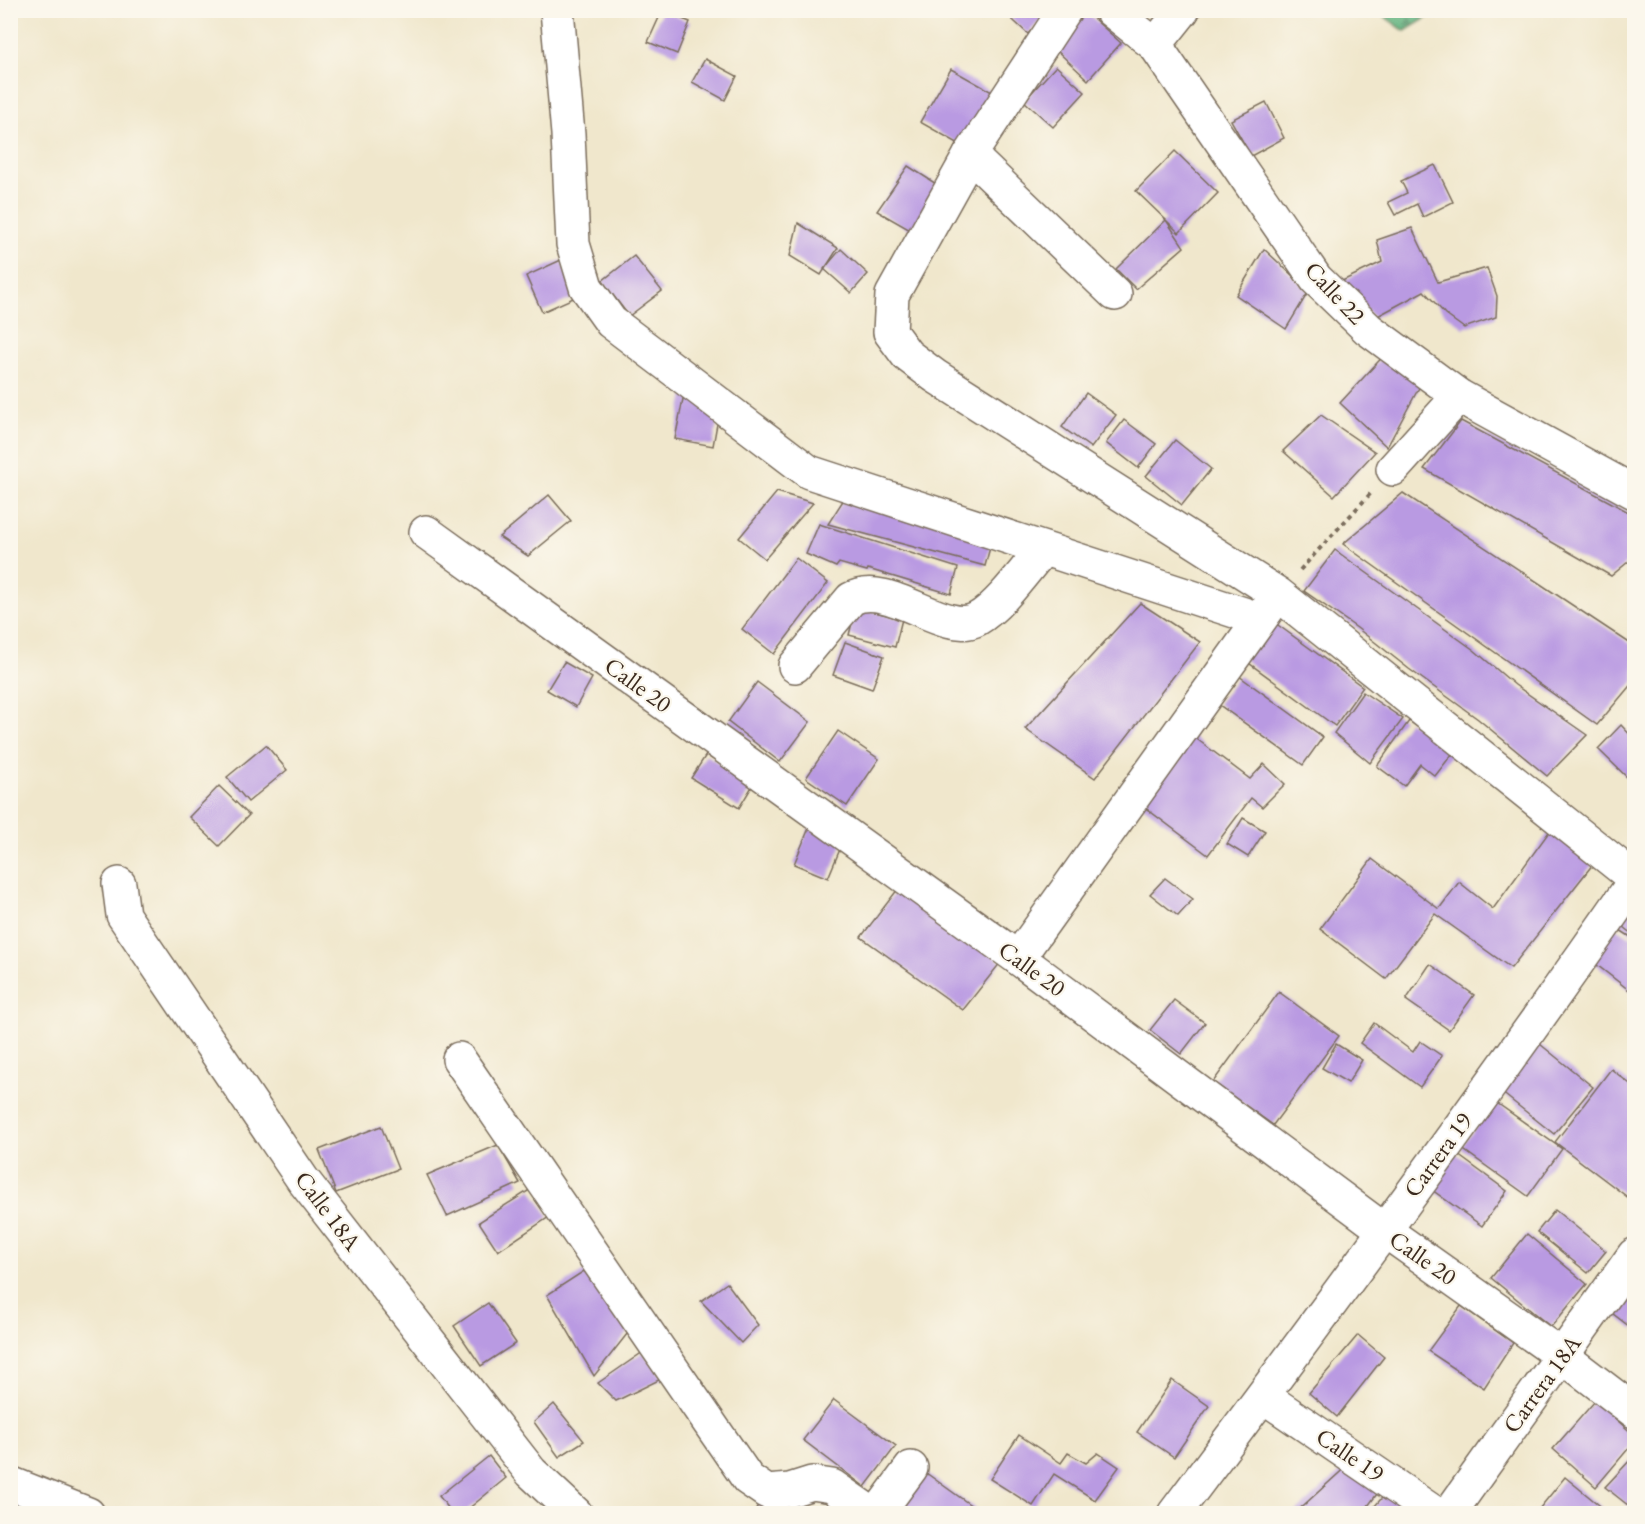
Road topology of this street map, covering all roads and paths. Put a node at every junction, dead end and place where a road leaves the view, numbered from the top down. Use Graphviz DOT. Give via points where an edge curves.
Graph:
graph roads {
  1 [pos="557,10"];
  2 [pos="1065,10"];
  3 [pos="1111,10"];
  4 [pos="1183,10"];
  5 [pos="1155,45"];
  6 [pos="970,155"];
  7 [pos="1115,294"];
  8 [pos="1459,396"];
  9 [pos="1393,469"];
  10 [pos="1635,492"];
  11 [pos="426,532"];
  12 [pos="1043,549"];
  13 [pos="1269,607"];
  14 [pos="795,666"];
  15 [pos="1635,880"];
  16 [pos="119,884"];
  17 [pos="1018,958"];
  18 [pos="459,1059"];
  19 [pos="1384,1230"];
  20 [pos="1635,1255"];
  21 [pos="1562,1356"];
  22 [pos="1263,1396"];
  23 [pos="1635,1411"];
  24 [pos="911,1468"];
  25 [pos="10,1483"];
  26 [pos="88,1514"];
  27 [pos="576,1514"];
  28 [pos="872,1514"];
  29 [pos="877,1514"];
  30 [pos="1174,1514"];
  31 [pos="1436,1514"];
  32 [pos="1449,1514"];
  1 -- 12 [label="street" via="573,244 586,287 611,322 809,472"];
  2 -- 6 [label="street"];
  3 -- 5 [label="street, Calle 22"];
  4 -- 5 [label="street"];
  5 -- 8 [label="street, Calle 22" via="1317,279 1368,329"];
  6 -- 7 [label="street"];
  6 -- 13 [label="street" via="892,296 890,332 907,355 935,376"];
  8 -- 9 [label="street"];
  8 -- 10 [label="street, Calle 22"];
  9 -- 13 [label="path"];
  11 -- 17 [label="street, Calle 20"];
  12 -- 13 [label="street"];
  12 -- 14 [label="street" via="990,610 975,621 957,623 887,597 860,594 851,599"];
  13 -- 15 [label="street"];
  13 -- 17 [label="street"];
  15 -- 19 [label="street, Carrera 19"];
  16 -- 27 [label="street, Calle 18A" via="123,915 303,1180 531,1472"];
  17 -- 19 [label="street, Calle 20"];
  18 -- 28 [label="street" via="748,1479 767,1492 812,1483 832,1486"];
  19 -- 21 [label="street, Calle 20"];
  19 -- 22 [label="street, Carrera 19"];
  20 -- 21 [label="street, Carrera 18A"];
  21 -- 23 [label="street, Calle 20"];
  21 -- 32 [label="street, Carrera 18A"];
  22 -- 30 [label="street, Carrera 19"];
  22 -- 31 [label="street, Calle 19"];
  24 -- 29 [label="street"];
  25 -- 26 [label="street"];
}
